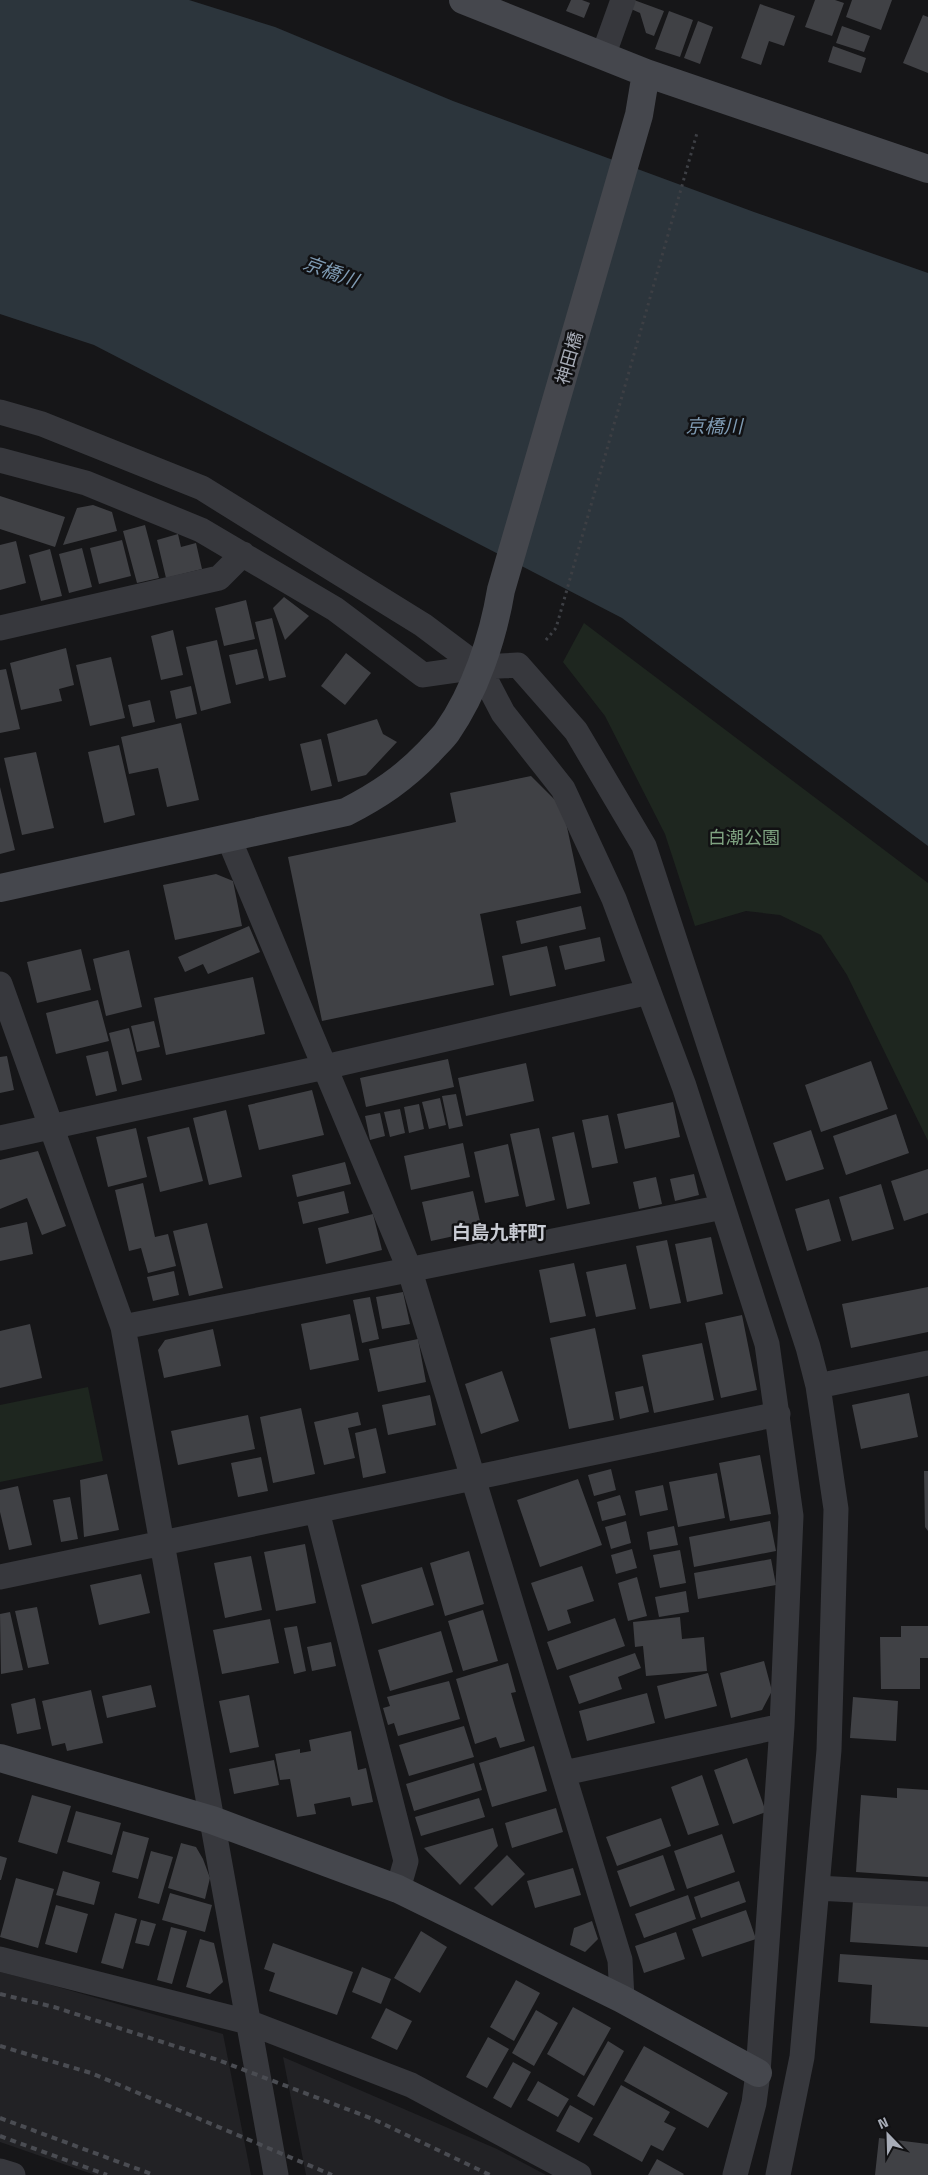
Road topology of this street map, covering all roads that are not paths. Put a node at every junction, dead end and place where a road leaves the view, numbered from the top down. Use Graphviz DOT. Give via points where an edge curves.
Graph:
graph roads {
  1 [pos="463,0"];
  2 [pos="623,0"];
  3 [pos="603,56"];
  4 [pos="646,73"];
  5 [pos="928,169"];
  6 [pos="0,412"];
  7 [pos="0,460"];
  8 [pos="243,554"];
  9 [pos="0,628"];
  10 [pos="479,667"];
  11 [pos="229,839"];
  12 [pos="0,888"];
  13 [pos="0,984"];
  14 [pos="649,992"];
  15 [pos="325,1067"];
  16 [pos="50,1127"];
  17 [pos="0,1138"];
  18 [pos="723,1207"];
  19 [pos="409,1268"];
  20 [pos="123,1327"];
  21 [pos="928,1363"];
  22 [pos="818,1386"];
  23 [pos="778,1414"];
  24 [pos="475,1478"];
  25 [pos="317,1511"];
  26 [pos="163,1543"];
  27 [pos="0,1577"];
  28 [pos="782,1726"];
  29 [pos="0,1758"];
  30 [pos="564,1773"];
  31 [pos="212,1820"];
  32 [pos="817,1888"];
  33 [pos="398,1889"];
  34 [pos="928,1894"];
  35 [pos="0,1959"];
  36 [pos="622,1999"];
  37 [pos="248,2022"];
  38 [pos="758,2073"];
  39 [pos="0,2170"];
  40 [pos="13,2175"];
  41 [pos="276,2175"];
  42 [pos="579,2175"];
  43 [pos="735,2175"];
  44 [pos="778,2175"];
  1 -- 3 [label="street"];
  2 -- 3 [label="street"];
  3 -- 4 [label="street"];
  4 -- 5 [label="street"];
  4 -- 10 [label="street, 神田橋" via="636,125"];
  6 -- 10 [label="street" via="42,424 202,488 423,625"];
  7 -- 8 [label="street" via="86,483 201,530"];
  8 -- 9 [label="street" via="219,578"];
  8 -- 10 [label="street" via="335,609 423,675"];
  10 -- 11 [label="street, 神田橋" via="447,733 408,774 379,795 346,812"];
  10 -- 14 [label="street" via="503,713 563,789 614,899"];
  10 -- 22 [label="street" via="518,665 525,671 576,731 644,846 808,1346"];
  11 -- 12 [label="street, 神田橋"];
  11 -- 15 [label="street"];
  13 -- 16 [label="street"];
  14 -- 15 [label="street"];
  14 -- 18 [label="street" via="684,1086"];
  15 -- 16 [label="street"];
  15 -- 19 [label="street"];
  16 -- 17 [label="street"];
  16 -- 20 [label="street"];
  18 -- 19 [label="street"];
  18 -- 23 [label="street" via="767,1344"];
  19 -- 20 [label="street"];
  19 -- 24 [label="street"];
  20 -- 26 [label="street"];
  21 -- 22 [label="street"];
  22 -- 32 [label="street" via="836,1518 829,1750"];
  23 -- 24 [label="street"];
  23 -- 28 [label="street" via="791,1516"];
  24 -- 25 [label="street"];
  24 -- 30 [label="street"];
  25 -- 26 [label="street"];
  25 -- 33 [label="street" via="406,1861"];
  26 -- 27 [label="street"];
  26 -- 31 [label="street"];
  28 -- 30 [label="street"];
  28 -- 38 [label="street"];
  29 -- 31 [label="street"];
  30 -- 36 [label="street" via="620,1960"];
  31 -- 33 [label="street"];
  31 -- 37 [label="street"];
  32 -- 34 [label="street"];
  32 -- 44 [label="street" via="802,2057"];
  33 -- 36 [label="street"];
  35 -- 37 [label="street"];
  36 -- 38 [label="street"];
  37 -- 41 [label="street"];
  37 -- 42 [label="street" via="411,2084"];
  38 -- 43 [label="street" via="754,2103"];
  39 -- 40 [label="street"];
}
